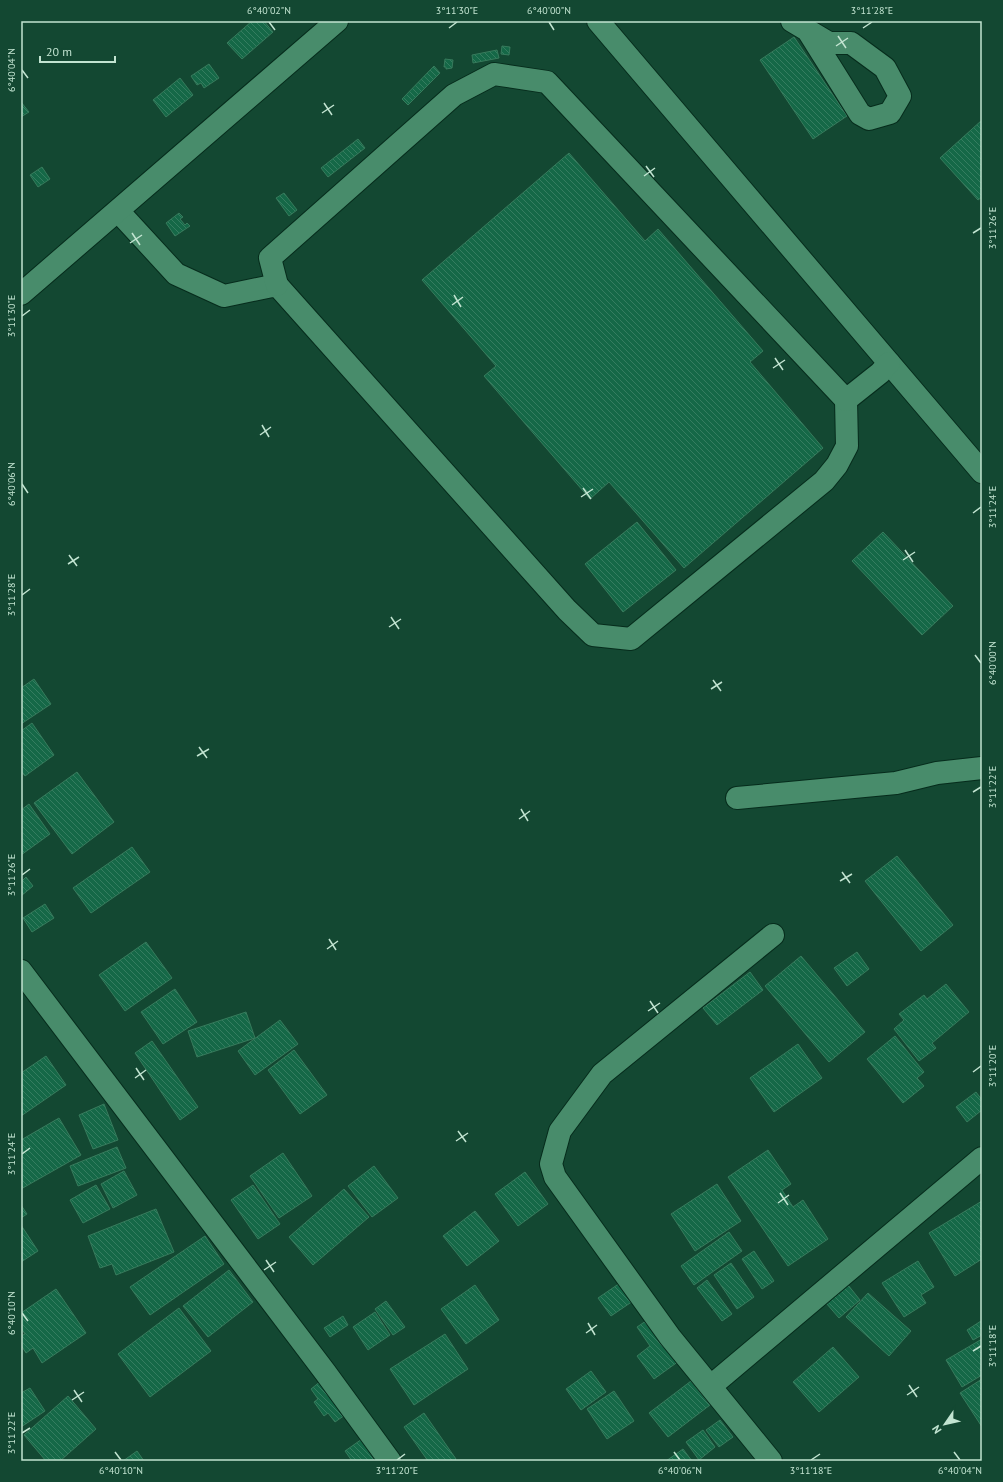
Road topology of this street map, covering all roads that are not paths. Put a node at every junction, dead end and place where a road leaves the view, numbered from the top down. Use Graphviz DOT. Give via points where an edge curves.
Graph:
graph roads {
  1 [pos="337,21"];
  2 [pos="598,21"];
  3 [pos="118,211"];
  4 [pos="278,286"];
  5 [pos="21,294"];
  6 [pos="889,363"];
  7 [pos="846,400"];
  8 [pos="982,472"];
  9 [pos="982,768"];
  10 [pos="737,798"];
  11 [pos="773,935"];
  12 [pos="21,971"];
  13 [pos="982,1158"];
  14 [pos="711,1386"];
  15 [pos="390,1461"];
  16 [pos="771,1461"];
  1 -- 3 [label="street"];
  2 -- 6 [label="street"];
  3 -- 4 [label="street" via="176,274 224,296"];
  3 -- 5 [label="street"];
  4 -- 7 [label="street" via="270,258 454,95 494,74 547,82"];
  4 -- 7 [label="street" via="567,610 593,635 631,639 824,481 837,465 846,446"];
  6 -- 7 [label="street"];
  6 -- 8 [label="street"];
  9 -- 10 [label="street" via="937,773 896,783"];
  11 -- 14 [label="street" via="602,1074 560,1131 551,1164 555,1177 670,1337"];
  12 -- 15 [label="street"];
  13 -- 14 [label="street"];
  14 -- 16 [label="street"];
}
